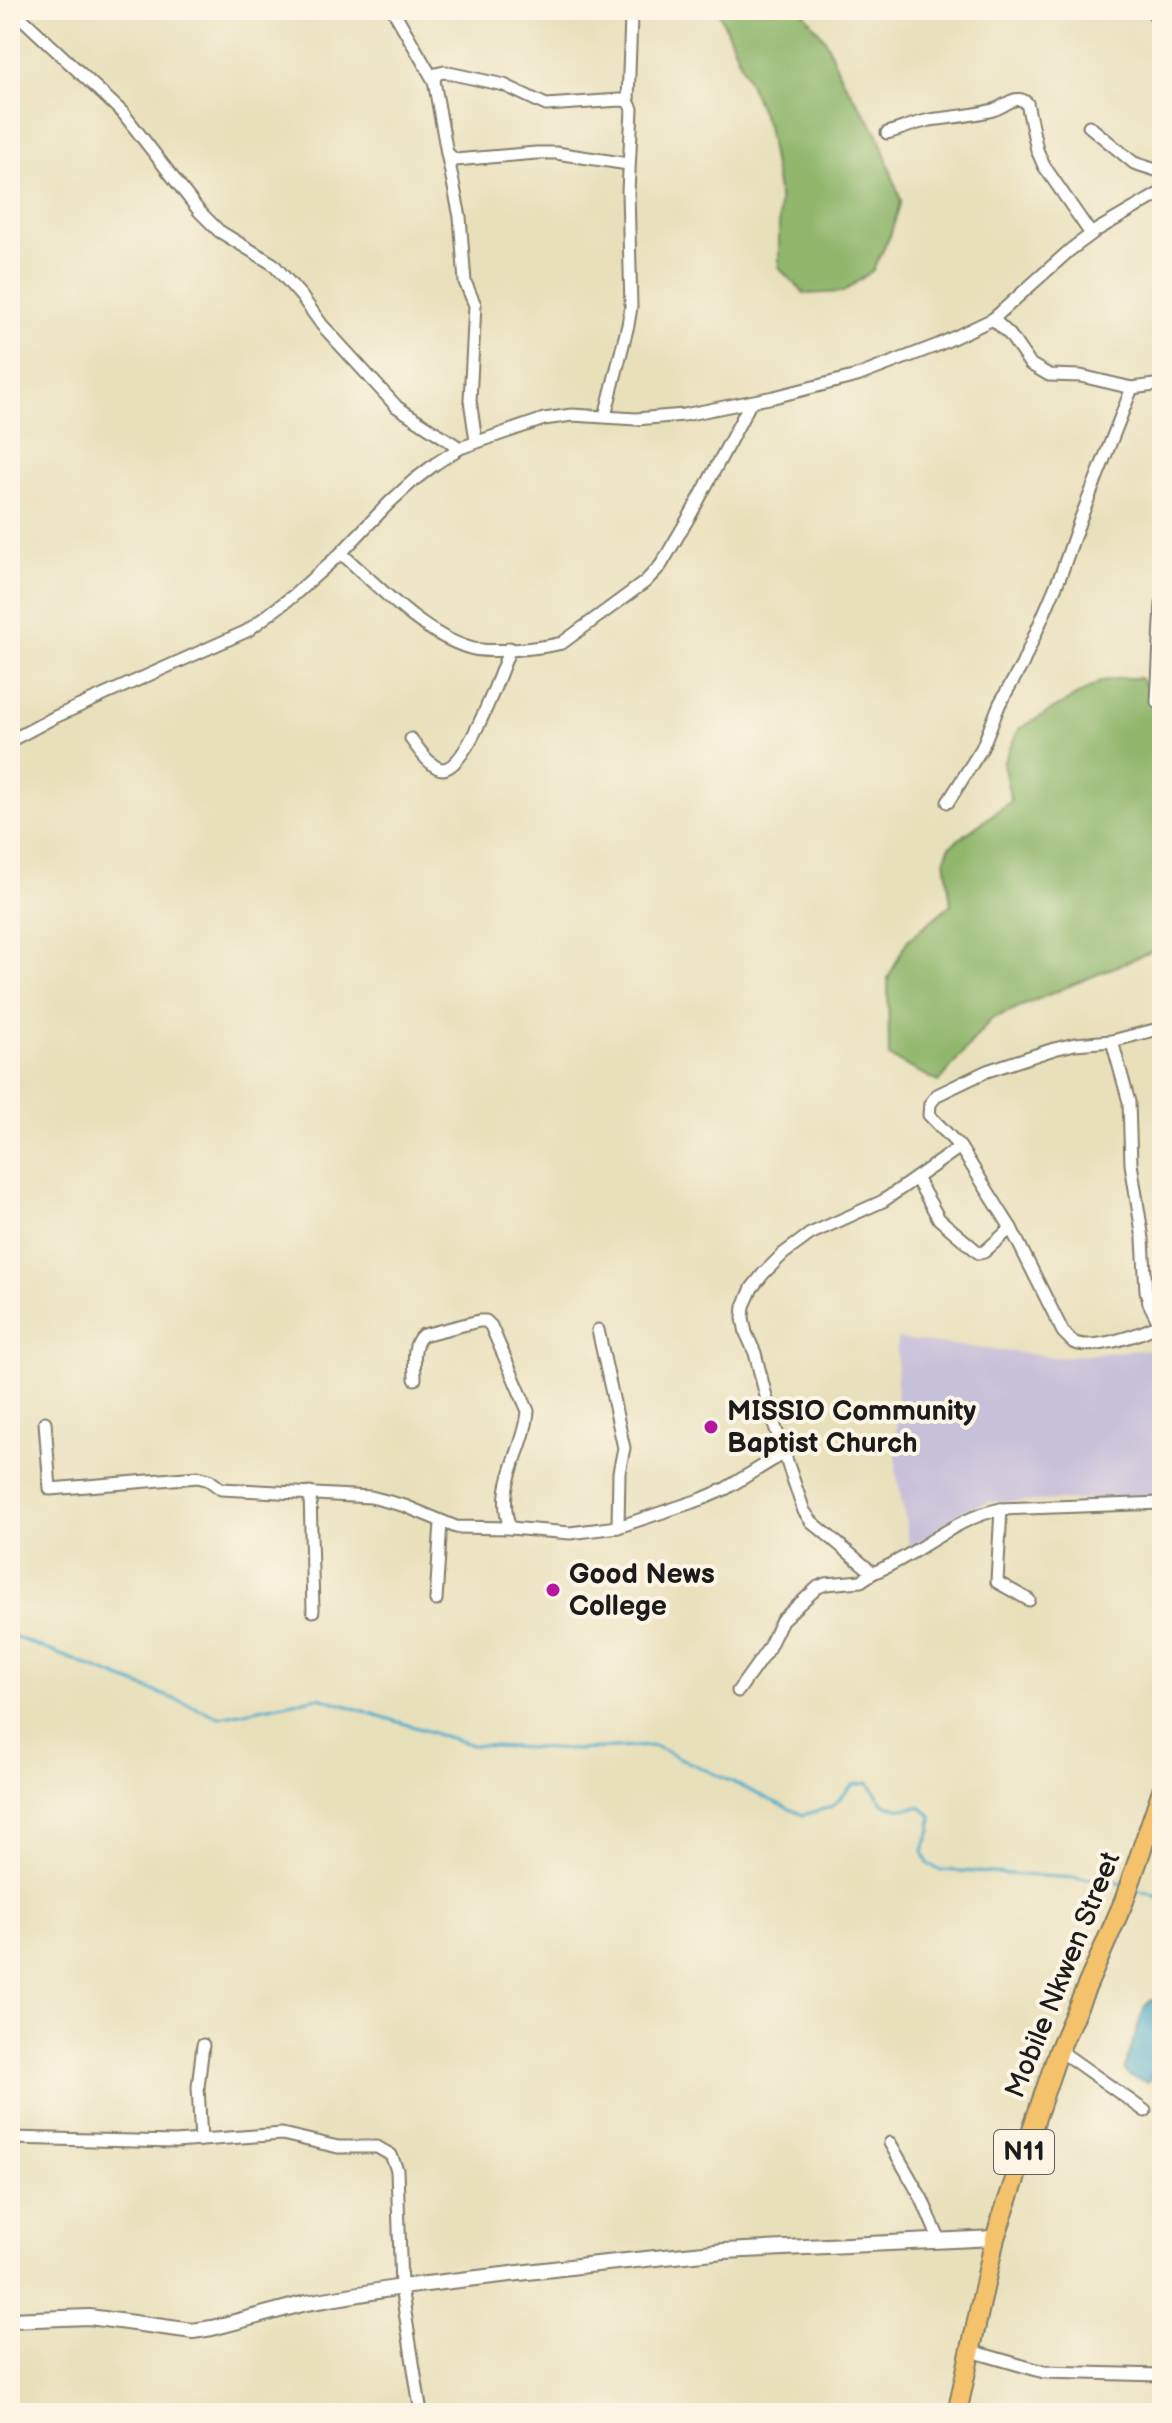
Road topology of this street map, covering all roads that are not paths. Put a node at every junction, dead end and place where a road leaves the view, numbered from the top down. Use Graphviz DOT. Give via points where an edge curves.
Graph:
graph roads {
  1 [pos="13,10"];
  2 [pos="393,10"];
  3 [pos="1153,10"];
  4 [pos="631,17"];
  5 [pos="1162,22"];
  6 [pos="434,81"];
  7 [pos="628,101"];
  8 [pos="1089,126"];
  9 [pos="887,133"];
  10 [pos="447,153"];
  11 [pos="628,164"];
  12 [pos="1162,172"];
  13 [pos="1162,192"];
  14 [pos="1091,234"];
  15 [pos="993,319"];
  16 [pos="1162,384"];
  17 [pos="1132,388"];
  18 [pos="751,402"];
  19 [pos="605,416"];
  20 [pos="476,441"];
  21 [pos="460,448"];
  22 [pos="341,553"];
  23 [pos="1162,603"];
  24 [pos="510,648"];
  25 [pos="1157,702"];
  26 [pos="411,739"];
  27 [pos="10,741"];
  28 [pos="948,802"];
  29 [pos="1162,1028"];
  30 [pos="1112,1041"];
  31 [pos="960,1147"];
  32 [pos="916,1178"];
  33 [pos="1011,1228"];
  34 [pos="1161,1324"];
  35 [pos="598,1330"];
  36 [pos="415,1379"];
  37 [pos="45,1422"];
  38 [pos="784,1453"];
  39 [pos="310,1493"];
  40 [pos="1162,1503"];
  41 [pos="1001,1509"];
  42 [pos="441,1522"];
  43 [pos="618,1527"];
  44 [pos="510,1528"];
  45 [pos="873,1573"];
  46 [pos="436,1600"];
  47 [pos="1029,1600"];
  48 [pos="313,1611"];
  49 [pos="738,1691"];
  50 [pos="1162,1790"];
  51 [pos="1159,1815"];
  52 [pos="203,2045"];
  53 [pos="1059,2050"];
  54 [pos="1145,2111"];
  55 [pos="10,2138"];
  56 [pos="201,2140"];
  57 [pos="890,2143"];
  58 [pos="995,2238"];
  59 [pos="939,2239"];
  60 [pos="401,2287"];
  61 [pos="10,2320"];
  62 [pos="971,2351"];
  63 [pos="1162,2375"];
  64 [pos="421,2413"];
  65 [pos="957,2413"];
  1 -- 21 [label="street" via="123,113 219,231 273,264 397,407"];
  2 -- 6 [label="street"];
  3 -- 5 [label="street"];
  4 -- 7 [label="street"];
  6 -- 7 [label="street" via="444,72 490,81 546,105"];
  6 -- 10 [label="street"];
  7 -- 11 [label="street"];
  8 -- 12 [label="street" via="1134,163"];
  9 -- 14 [label="street" via="1023,99 1044,166"];
  10 -- 11 [label="street" via="455,160 556,153"];
  10 -- 20 [label="street" via="460,217 465,282 475,305 470,400"];
  11 -- 19 [label="street" via="631,307"];
  13 -- 14 [label="street"];
  14 -- 15 [label="street"];
  15 -- 17 [label="street" via="1038,370"];
  15 -- 18 [label="street" via="857,376"];
  16 -- 17 [label="street"];
  17 -- 28 [label="street" via="1022,665 982,748"];
  18 -- 19 [label="street" via="659,418"];
  18 -- 24 [label="street" via="677,539 645,582 562,643"];
  19 -- 20 [label="street" via="544,419"];
  20 -- 21 [label="street"];
  21 -- 22 [label="street" via="413,481"];
  22 -- 24 [label="street" via="431,628 471,648"];
  22 -- 27 [label="street" via="247,631"];
  23 -- 25 [label="street"];
  24 -- 26 [label="street" via="482,719 453,766 437,767"];
  29 -- 30 [label="street"];
  30 -- 31 [label="street" via="1054,1049 937,1095 929,1115"];
  30 -- 34 [label="street" via="1129,1102 1146,1291"];
  31 -- 32 [label="street"];
  31 -- 33 [label="street"];
  32 -- 33 [label="street" via="939,1219 979,1253"];
  32 -- 38 [label="street" via="883,1201 810,1234 752,1288 743,1318"];
  33 -- 34 [label="street" via="1063,1332 1073,1342 1104,1342"];
  35 -- 43 [label="street" via="624,1448"];
  36 -- 44 [label="street" via="415,1346 423,1335 479,1321 491,1326 528,1411 505,1498"];
  37 -- 39 [label="street" via="50,1489 198,1477 221,1489"];
  38 -- 43 [label="street" via="725,1489"];
  38 -- 45 [label="street" via="811,1521"];
  39 -- 42 [label="street" via="382,1499"];
  39 -- 48 [label="street"];
  40 -- 41 [label="street"];
  41 -- 45 [label="street" via="972,1516"];
  41 -- 47 [label="street" via="997,1582"];
  42 -- 44 [label="street"];
  42 -- 46 [label="street"];
  43 -- 44 [label="street" via="570,1533"];
  45 -- 49 [label="street" via="861,1581 818,1587 782,1620"];
  50 -- 51 [label="highway, Mobile Nkwen Street / N11"];
  51 -- 53 [label="highway, Mobile Nkwen Street / N11"];
  52 -- 56 [label="street" via="198,2087"];
  53 -- 54 [label="street"];
  53 -- 58 [label="highway, Mobile Nkwen Street / N11"];
  55 -- 56 [label="street"];
  56 -- 60 [label="street" via="282,2134 338,2147 377,2147 391,2155 397,2170"];
  57 -- 59 [label="street"];
  58 -- 59 [label="street"];
  58 -- 62 [label="highway, Mobile Nkwen Street / N11"];
  59 -- 60 [label="street" via="724,2251"];
  60 -- 61 [label="street" via="306,2303 193,2331 89,2317"];
  60 -- 64 [label="street"];
  62 -- 63 [label="street" via="1044,2372"];
  62 -- 65 [label="highway, Mobile Nkwen Street / N11"];
}
